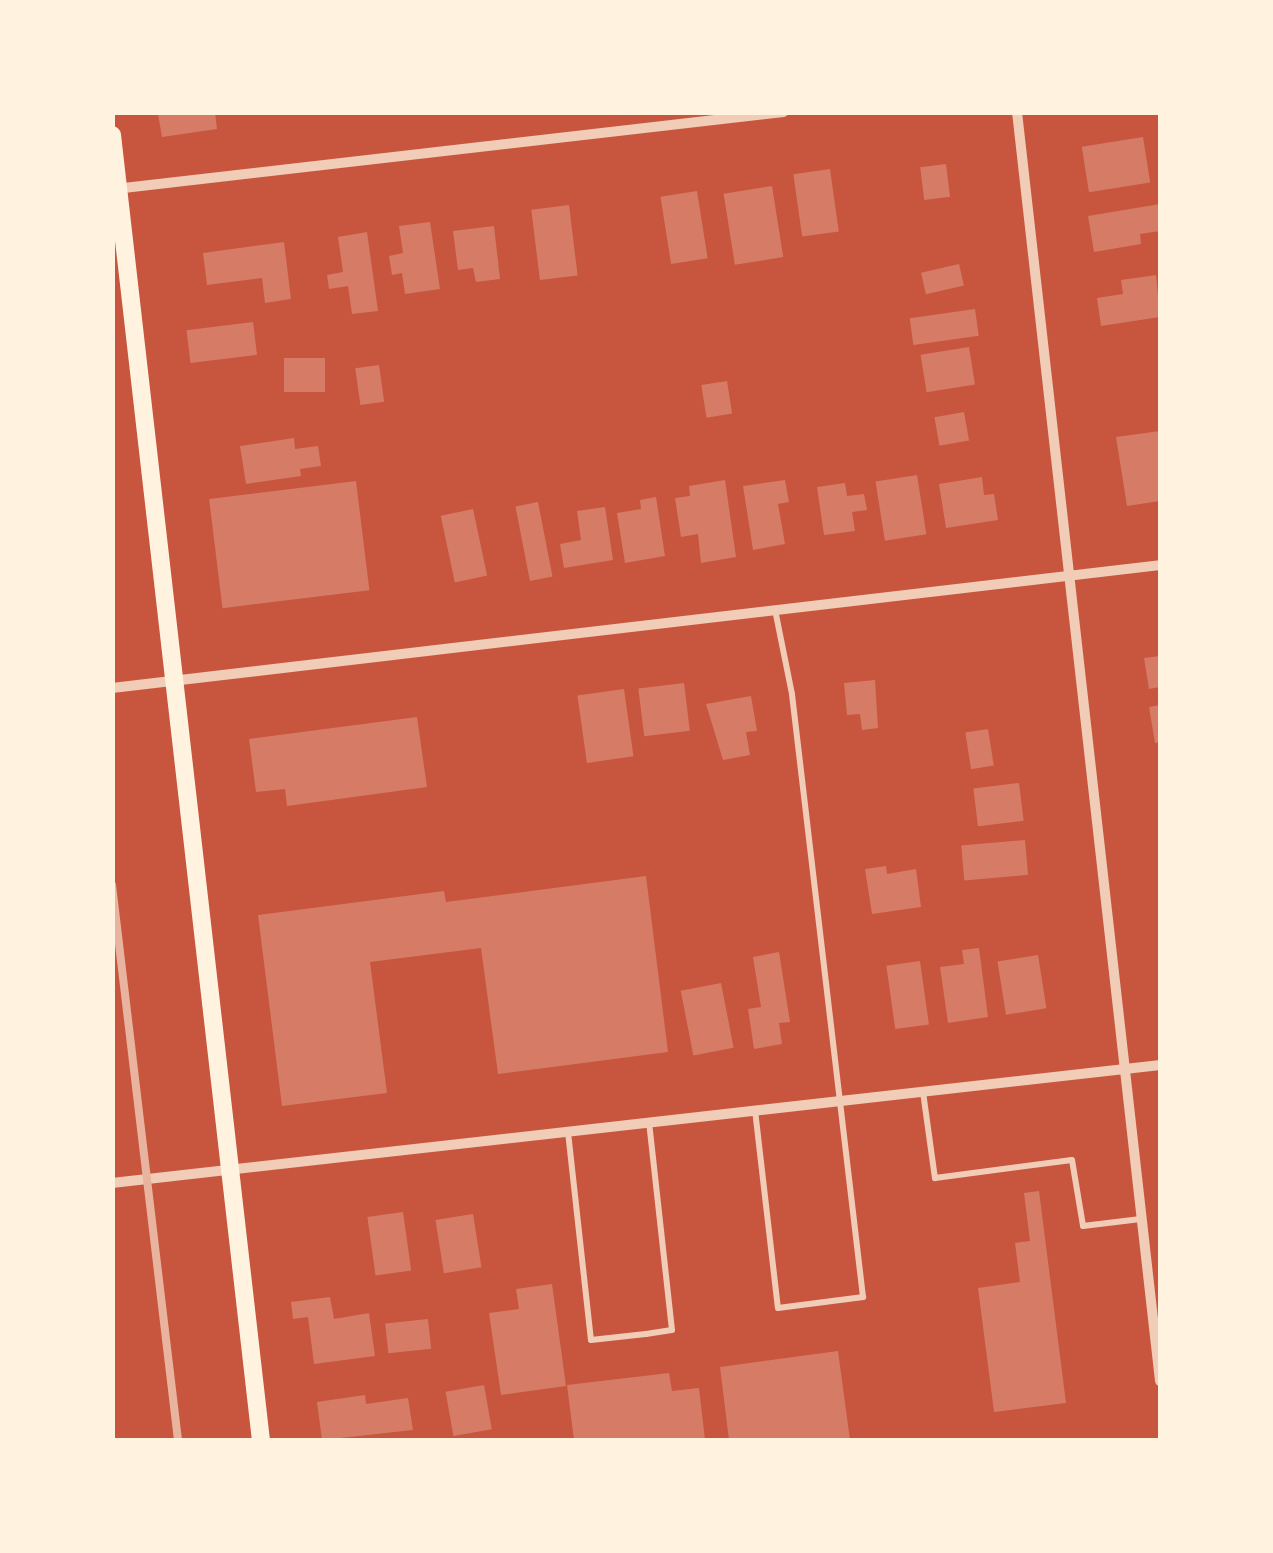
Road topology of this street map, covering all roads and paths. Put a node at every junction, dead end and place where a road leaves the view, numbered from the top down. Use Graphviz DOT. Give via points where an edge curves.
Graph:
graph roads {
  1 [pos="784,112"];
  2 [pos="1017,112"];
  3 [pos="112,135"];
  4 [pos="115,189"];
  5 [pos="1160,566"];
  6 [pos="1070,575"];
  7 [pos="775,610"];
  8 [pos="172,682"];
  9 [pos="112,688"];
  10 [pos="1160,1065"];
  11 [pos="1126,1070"];
  12 [pos="923,1092"];
  13 [pos="838,1101"];
  14 [pos="755,1110"];
  15 [pos="650,1122"];
  16 [pos="568,1130"];
  17 [pos="229,1170"];
  18 [pos="112,1183"];
  19 [pos="1142,1219"];
  20 [pos="1160,1382"];
  21 [pos="261,1440"];
  1 -- 4 [label="street"];
  2 -- 6 [label="street"];
  3 -- 4 [label="main road"];
  4 -- 8 [label="main road"];
  5 -- 6 [label="street"];
  6 -- 7 [label="street"];
  6 -- 11 [label="street"];
  7 -- 8 [label="street"];
  7 -- 13 [label="lane" via="792,694"];
  8 -- 9 [label="street"];
  8 -- 17 [label="main road"];
  10 -- 11 [label="street"];
  11 -- 12 [label="street"];
  11 -- 19 [label="street"];
  12 -- 13 [label="street"];
  12 -- 19 [label="lane" via="935,1178 1072,1160 1083,1226"];
  13 -- 14 [label="street"];
  13 -- 14 [label="lane" via="863,1298 778,1308"];
  14 -- 15 [label="street"];
  15 -- 16 [label="street"];
  15 -- 16 [label="lane" via="672,1330 591,1340"];
  16 -- 17 [label="street"];
  17 -- 18 [label="street"];
  17 -- 21 [label="main road"];
  19 -- 20 [label="street"];
}
